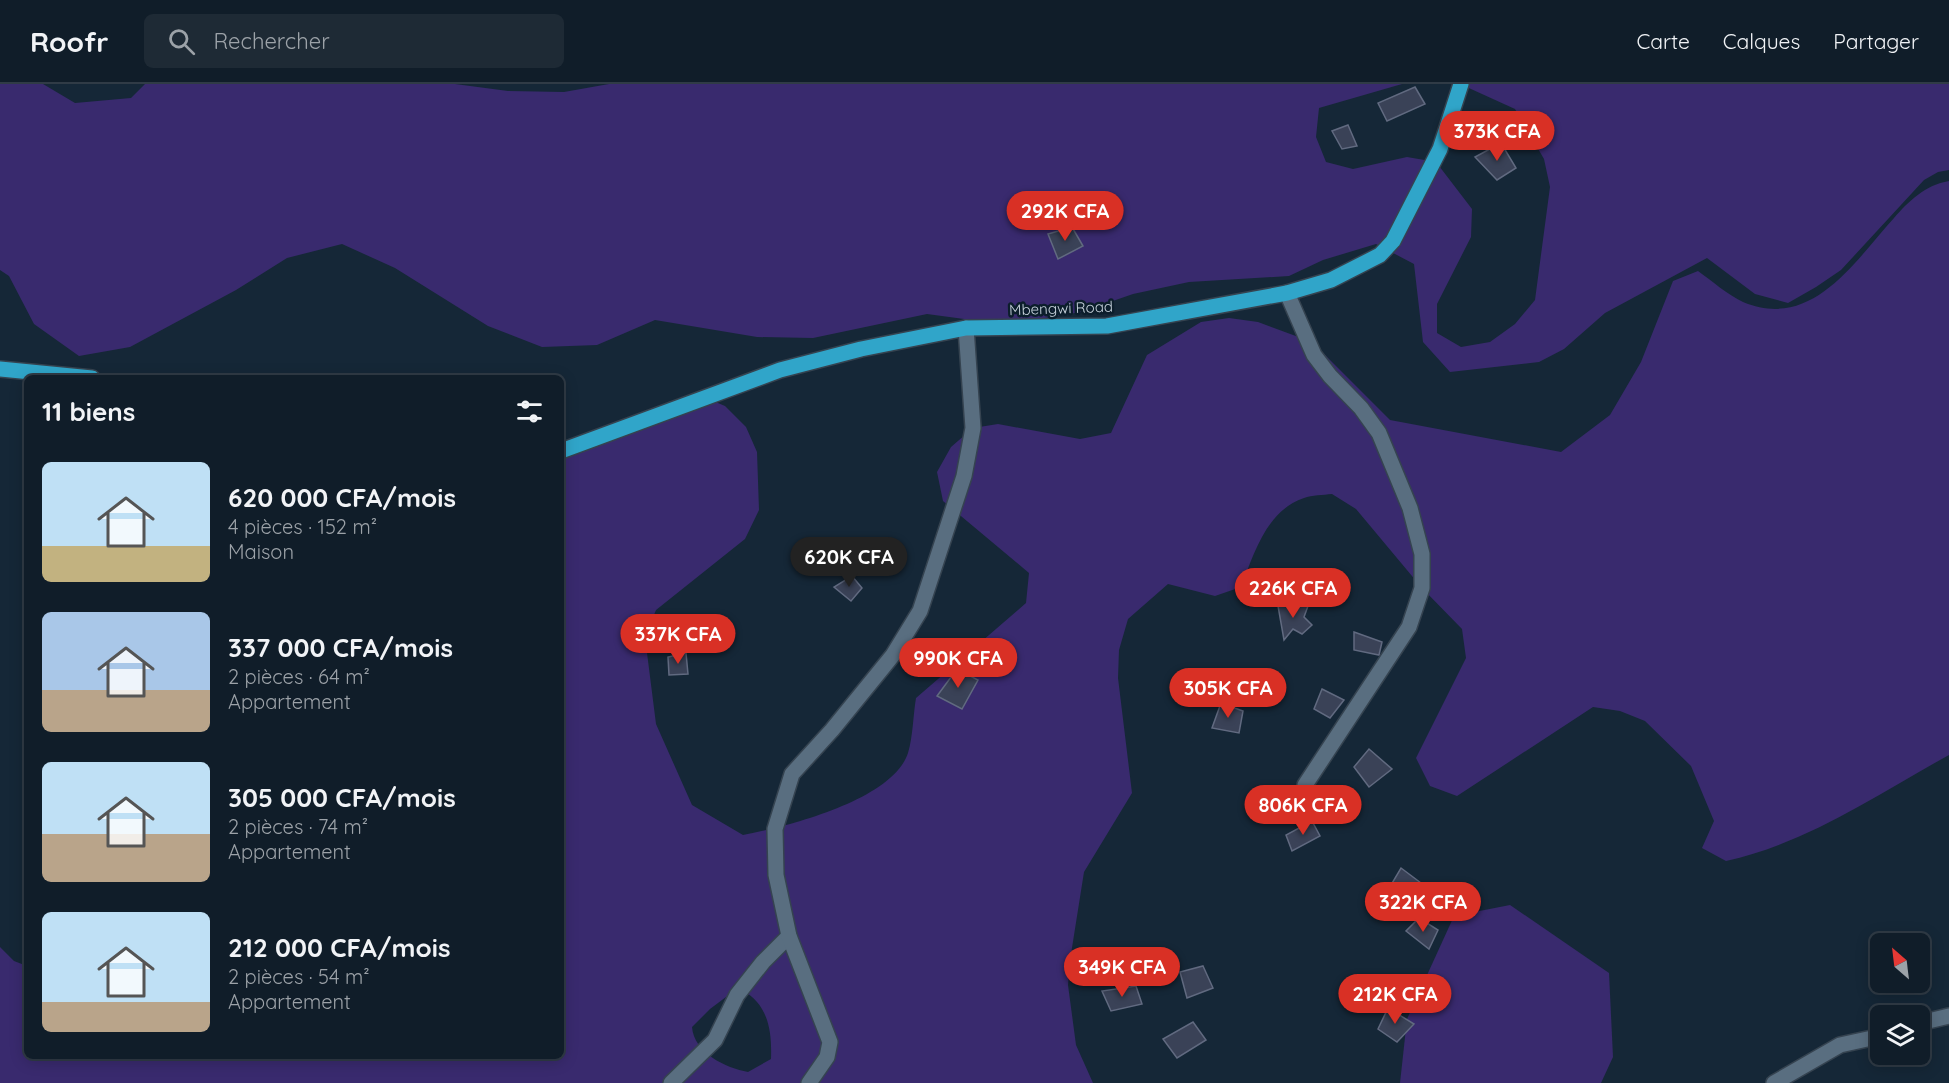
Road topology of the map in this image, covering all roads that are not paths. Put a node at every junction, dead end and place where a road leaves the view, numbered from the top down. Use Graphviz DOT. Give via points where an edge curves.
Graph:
graph roads {
  1 [pos="1461,84"];
  2 [pos="1287,293"];
  3 [pos="966,328"];
  4 [pos="0,369"];
  5 [pos="61,375"];
  6 [pos="564,450"];
  7 [pos="1305,785"];
  8 [pos="789,936"];
  9 [pos="1949,1016"];
  10 [pos="1930,1021"];
  11 [pos="1870,1038"];
  12 [pos="671,1083"];
  13 [pos="809,1083"];
  14 [pos="1774,1083"];
  1 -- 2 [label="main road, Mbengwi Road" via="1440,149 1393,241 1380,255 1341,275"];
  2 -- 3 [label="main road, Mbengwi Road" via="1107,326"];
  2 -- 7 [label="street" via="1314,356 1379,434 1410,508 1422,554 1422,588 1409,627"];
  3 -- 6 [label="main road, Mbengwi Road" via="780,370"];
  3 -- 8 [label="street" via="973,428 964,476 920,611 893,655 792,774 783,799 775,829 776,875"];
  4 -- 5 [label="main road"];
  8 -- 12 [label="street" via="762,962 737,995 715,1040"];
  8 -- 13 [label="street" via="830,1042 827,1057"];
  9 -- 10 [label="street"];
  11 -- 14 [label="street" via="1840,1045"];
}
